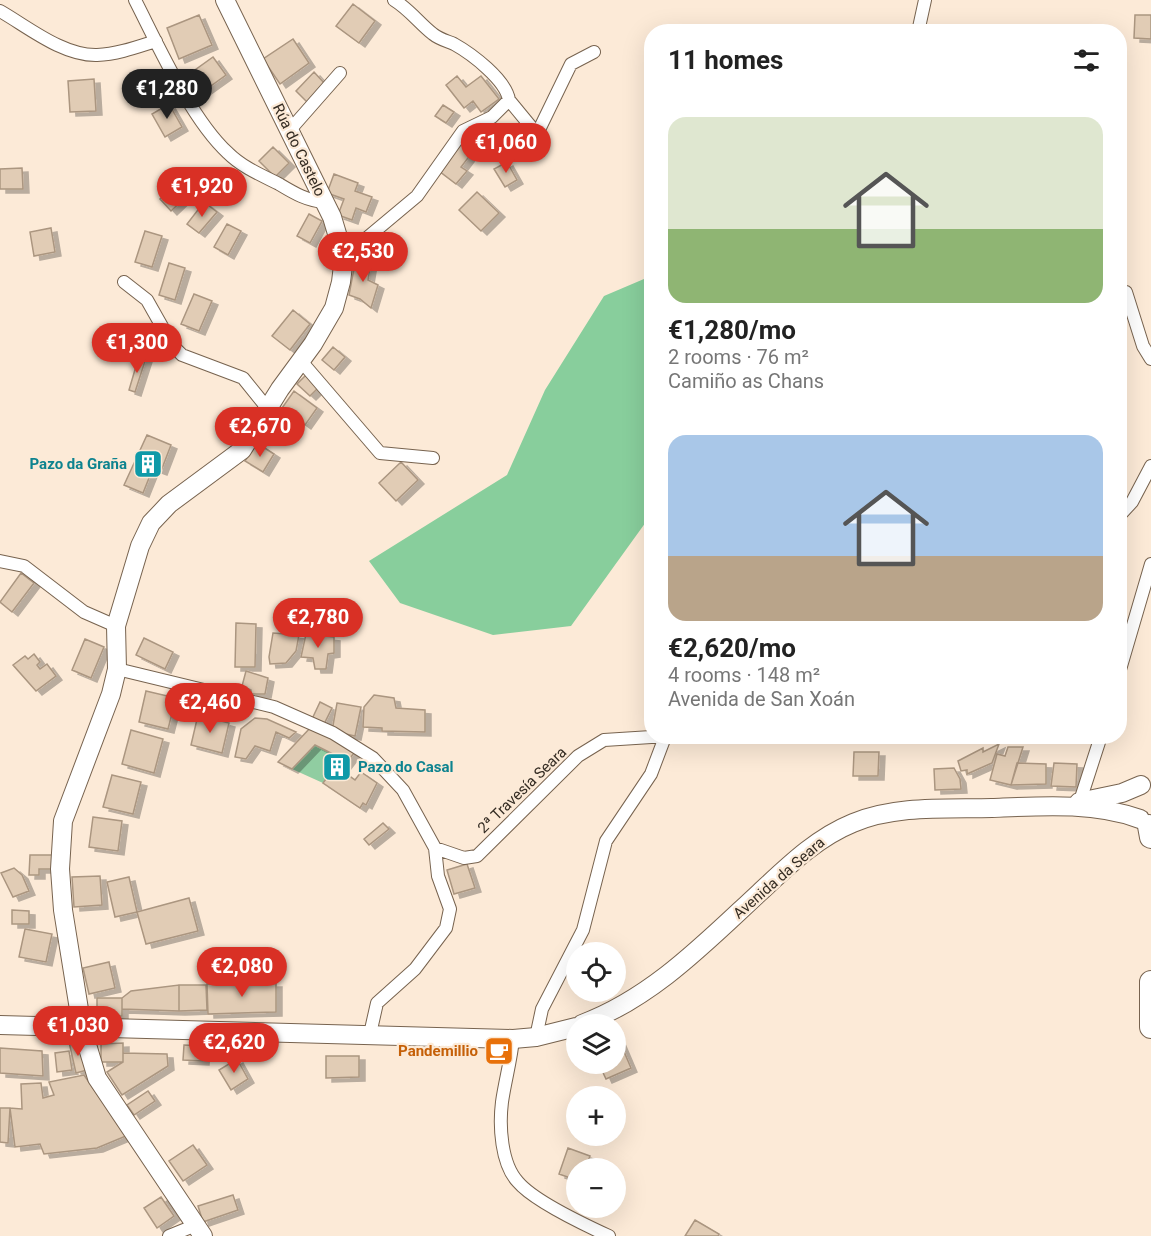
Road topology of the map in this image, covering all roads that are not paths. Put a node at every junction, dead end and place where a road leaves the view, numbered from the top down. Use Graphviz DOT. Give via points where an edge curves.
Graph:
graph roads {
  1 [pos="135,0"];
  2 [pos="225,0"];
  3 [pos="394,0"];
  4 [pos="925,0"];
  5 [pos="0,10"];
  6 [pos="920,24"];
  7 [pos="156,41"];
  8 [pos="594,52"];
  9 [pos="340,73"];
  10 [pos="509,100"];
  11 [pos="289,131"];
  12 [pos="325,202"];
  13 [pos="344,257"];
  14 [pos="124,282"];
  15 [pos="1127,295"];
  16 [pos="1151,359"];
  17 [pos="301,361"];
  18 [pos="268,409"];
  19 [pos="433,458"];
  20 [pos="1151,466"];
  21 [pos="1127,507"];
  22 [pos="0,561"];
  23 [pos="1151,564"];
  24 [pos="116,626"];
  25 [pos="1127,646"];
  26 [pos="117,669"];
  27 [pos="644,738"];
  28 [pos="663,744"];
  29 [pos="1098,744"];
  30 [pos="1146,781"];
  31 [pos="1080,801"];
  32 [pos="1042,806"];
  33 [pos="1148,827"];
  34 [pos="435,848"];
  35 [pos="1151,982"];
  36 [pos="605,1014"];
  37 [pos="0,1024"];
  38 [pos="1151,1027"];
  39 [pos="82,1028"];
  40 [pos="566,1030"];
  41 [pos="370,1034"];
  42 [pos="536,1037"];
  43 [pos="513,1039"];
  44 [pos="200,1231"];
  45 [pos="169,1236"];
  46 [pos="609,1236"];
  1 -- 7 [label="street"];
  2 -- 11 [label="street, Rúa do Castelo"];
  3 -- 10 [label="street" via="434,35 489,70"];
  4 -- 6 [label="street"];
  5 -- 7 [label="street" via="66,48 95,55 126,51"];
  7 -- 12 [label="street" via="227,153 310,201"];
  8 -- 10 [label="street" via="571,64 537,134"];
  9 -- 11 [label="street"];
  10 -- 13 [label="street" via="492,117 463,131 417,196"];
  11 -- 12 [label="street, Rúa do Castelo"];
  12 -- 13 [label="street, Rúa do Castelo"];
  13 -- 17 [label="street, Rúa do Castelo" via="334,308"];
  14 -- 18 [label="street" via="147,300 182,355 243,378"];
  15 -- 16 [label="street"];
  17 -- 18 [label="street, Rúa do Castelo"];
  17 -- 19 [label="street" via="380,453"];
  18 -- 24 [label="street, Rúa do Castelo" via="242,450 169,504 151,523 140,546"];
  20 -- 21 [label="street"];
  22 -- 24 [label="street" via="24,566 84,612"];
  23 -- 25 [label="street"];
  24 -- 26 [label="street, Rúa do Castelo"];
  26 -- 34 [label="street" via="274,707 333,733 373,758 403,790"];
  26 -- 39 [label="street, Rúa do Castelo" via="63,820 63,910"];
  27 -- 34 [label="street, 2ª Travesía Seara" via="604,740 578,756 477,856 448,855"];
  28 -- 42 [label="street" via="651,774 606,841 583,930 542,1010"];
  29 -- 31 [label="street"];
  30 -- 31 [label="street, Avenida da Seara" via="1122,793"];
  30 -- 33 [label="street" via="1134,798"];
  31 -- 32 [label="street, Avenida da Seara"];
  32 -- 33 [label="street, Avenida da Seara" via="1111,810"];
  32 -- 36 [label="street, Avenida da Seara" via="894,812 851,824 817,842 705,944 633,1002"];
  34 -- 41 [label="street" via="438,876 450,909 446,927 415,969 377,1003"];
  35 -- 38 [label="highway"];
  37 -- 39 [label="street"];
  39 -- 41 [label="street"];
  39 -- 44 [label="street, Rúa do Castelo" via="96,1078"];
  40 -- 42 [label="street"];
  41 -- 43 [label="street"];
  42 -- 43 [label="street"];
  43 -- 46 [label="street" via="502,1102 503,1147 517,1182 540,1199"];
  44 -- 45 [label="street"];
}
